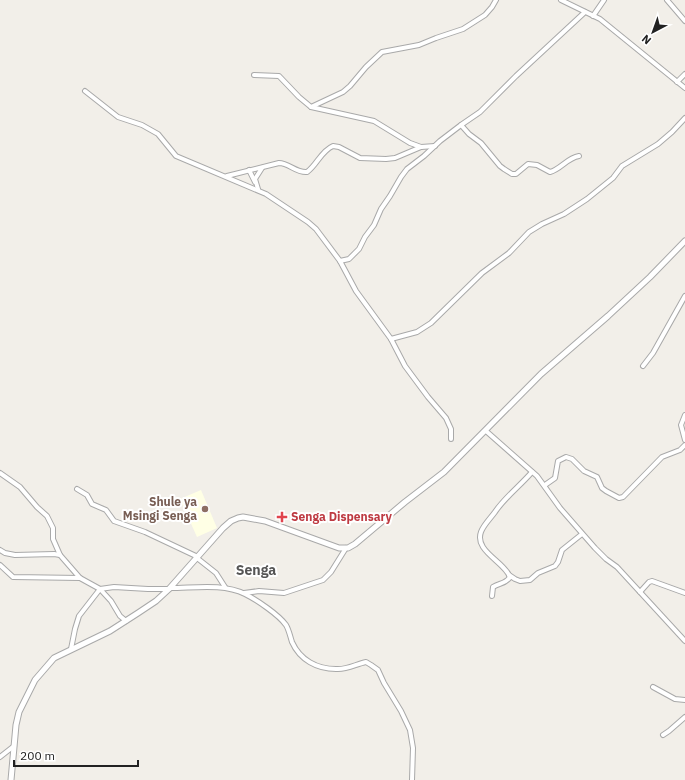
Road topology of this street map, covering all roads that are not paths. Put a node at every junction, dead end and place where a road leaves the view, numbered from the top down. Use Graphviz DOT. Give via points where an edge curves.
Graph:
graph roads {
  1 [pos="496,0"];
  2 [pos="561,0"];
  3 [pos="604,0"];
  4 [pos="667,0"];
  5 [pos="674,0"];
  6 [pos="672,6"];
  7 [pos="585,12"];
  8 [pos="593,16"];
  9 [pos="685,21"];
  10 [pos="685,74"];
  11 [pos="254,75"];
  12 [pos="677,82"];
  13 [pos="685,88"];
  14 [pos="85,91"];
  15 [pos="311,106"];
  16 [pos="685,118"];
  17 [pos="461,125"];
  18 [pos="436,146"];
  19 [pos="421,147"];
  20 [pos="579,156"];
  21 [pos="262,168"];
  22 [pos="249,170"];
  23 [pos="227,176"];
  24 [pos="256,183"];
  25 [pos="258,189"];
  26 [pos="685,241"];
  27 [pos="340,261"];
  28 [pos="685,296"];
  29 [pos="391,339"];
  30 [pos="643,366"];
  31 [pos="685,415"];
  32 [pos="486,431"];
  33 [pos="451,439"];
  34 [pos="685,440"];
  35 [pos="685,447"];
  36 [pos="532,472"];
  37 [pos="0,473"];
  38 [pos="544,485"];
  39 [pos="77,489"];
  40 [pos="582,534"];
  41 [pos="346,548"];
  42 [pos="0,550"];
  43 [pos="2,553"];
  44 [pos="60,555"];
  45 [pos="197,558"];
  46 [pos="0,565"];
  47 [pos="509,575"];
  48 [pos="80,578"];
  49 [pos="225,587"];
  50 [pos="170,588"];
  51 [pos="100,590"];
  52 [pos="640,592"];
  53 [pos="244,593"];
  54 [pos="685,593"];
  55 [pos="492,596"];
  56 [pos="126,621"];
  57 [pos="685,641"];
  58 [pos="71,649"];
  59 [pos="653,687"];
  60 [pos="685,700"];
  61 [pos="685,717"];
  62 [pos="663,735"];
  63 [pos="14,746"];
  64 [pos="0,757"];
  65 [pos="11,780"];
  66 [pos="412,780"];
  1 -- 15 [label="street" via="485,15 463,29 419,45 382,52 343,92"];
  2 -- 7 [label="street"];
  3 -- 8 [label="street"];
  4 -- 6 [label="street"];
  5 -- 6 [label="street"];
  6 -- 9 [label="street"];
  7 -- 8 [label="street"];
  7 -- 17 [label="street" via="480,112"];
  8 -- 12 [label="street"];
  10 -- 12 [label="street"];
  11 -- 15 [label="street" via="279,76 295,94"];
  12 -- 13 [label="street"];
  14 -- 23 [label="street" via="118,117 133,121 158,134 176,156"];
  15 -- 19 [label="street" via="374,121"];
  16 -- 29 [label="street" via="658,144 622,166 613,178 586,199 529,232 509,252 478,276 431,323 417,332"];
  17 -- 18 [label="street"];
  17 -- 20 [label="street" via="481,143 500,166 512,174 516,174 528,164 537,165 550,172 555,171 572,157"];
  18 -- 19 [label="street"];
  18 -- 27 [label="street" via="404,172 359,249 349,260"];
  19 -- 21 [label="street" via="386,159 360,158 332,146 307,172 301,173 284,163"];
  21 -- 22 [label="street"];
  21 -- 24 [label="street" via="256,176"];
  22 -- 23 [label="street"];
  22 -- 24 [label="street"];
  23 -- 25 [label="street"];
  24 -- 25 [label="street"];
  25 -- 27 [label="street" via="312,225"];
  26 -- 32 [label="street" via="608,316 541,374"];
  27 -- 29 [label="street" via="356,291"];
  28 -- 30 [label="street"];
  29 -- 33 [label="street" via="405,366 446,418 452,429"];
  31 -- 34 [label="street" via="681,425"];
  32 -- 36 [label="street"];
  32 -- 41 [label="street" via="430,484 355,544"];
  35 -- 38 [label="street" via="662,457 623,497 619,498 606,492 597,478 566,457 558,461 555,478"];
  36 -- 38 [label="street"];
  36 -- 47 [label="street" via="497,509 481,532 480,540 484,548"];
  37 -- 44 [label="street" via="20,487 47,516"];
  38 -- 40 [label="street"];
  39 -- 45 [label="street" via="87,495 92,504 106,510 114,521 145,532"];
  40 -- 47 [label="street" via="562,550 555,566 538,573 530,580 515,580"];
  40 -- 52 [label="street"];
  41 -- 45 [label="street" via="339,548 265,521 243,517 226,524"];
  41 -- 53 [label="street" via="323,580 284,593"];
  42 -- 43 [label="street"];
  43 -- 44 [label="street"];
  44 -- 48 [label="street"];
  45 -- 49 [label="street" via="216,573"];
  45 -- 50 [label="street"];
  46 -- 48 [label="street" via="13,577"];
  47 -- 55 [label="street" via="510,578 506,581 493,587"];
  48 -- 51 [label="street"];
  49 -- 50 [label="street"];
  49 -- 53 [label="street"];
  50 -- 51 [label="street" via="114,587"];
  50 -- 56 [label="street"];
  51 -- 56 [label="street"];
  51 -- 58 [label="street" via="79,616"];
  52 -- 54 [label="street" via="652,581"];
  52 -- 57 [label="street"];
  53 -- 66 [label="street" via="273,611 282,620 296,648 310,663 336,670 366,662 378,670 410,730 413,748"];
  56 -- 58 [label="street"];
  58 -- 63 [label="street" via="54,658 35,680 19,712"];
  59 -- 60 [label="street" via="675,699"];
  61 -- 62 [label="street" via="670,732"];
  63 -- 64 [label="street"];
  63 -- 65 [label="street"];
}
